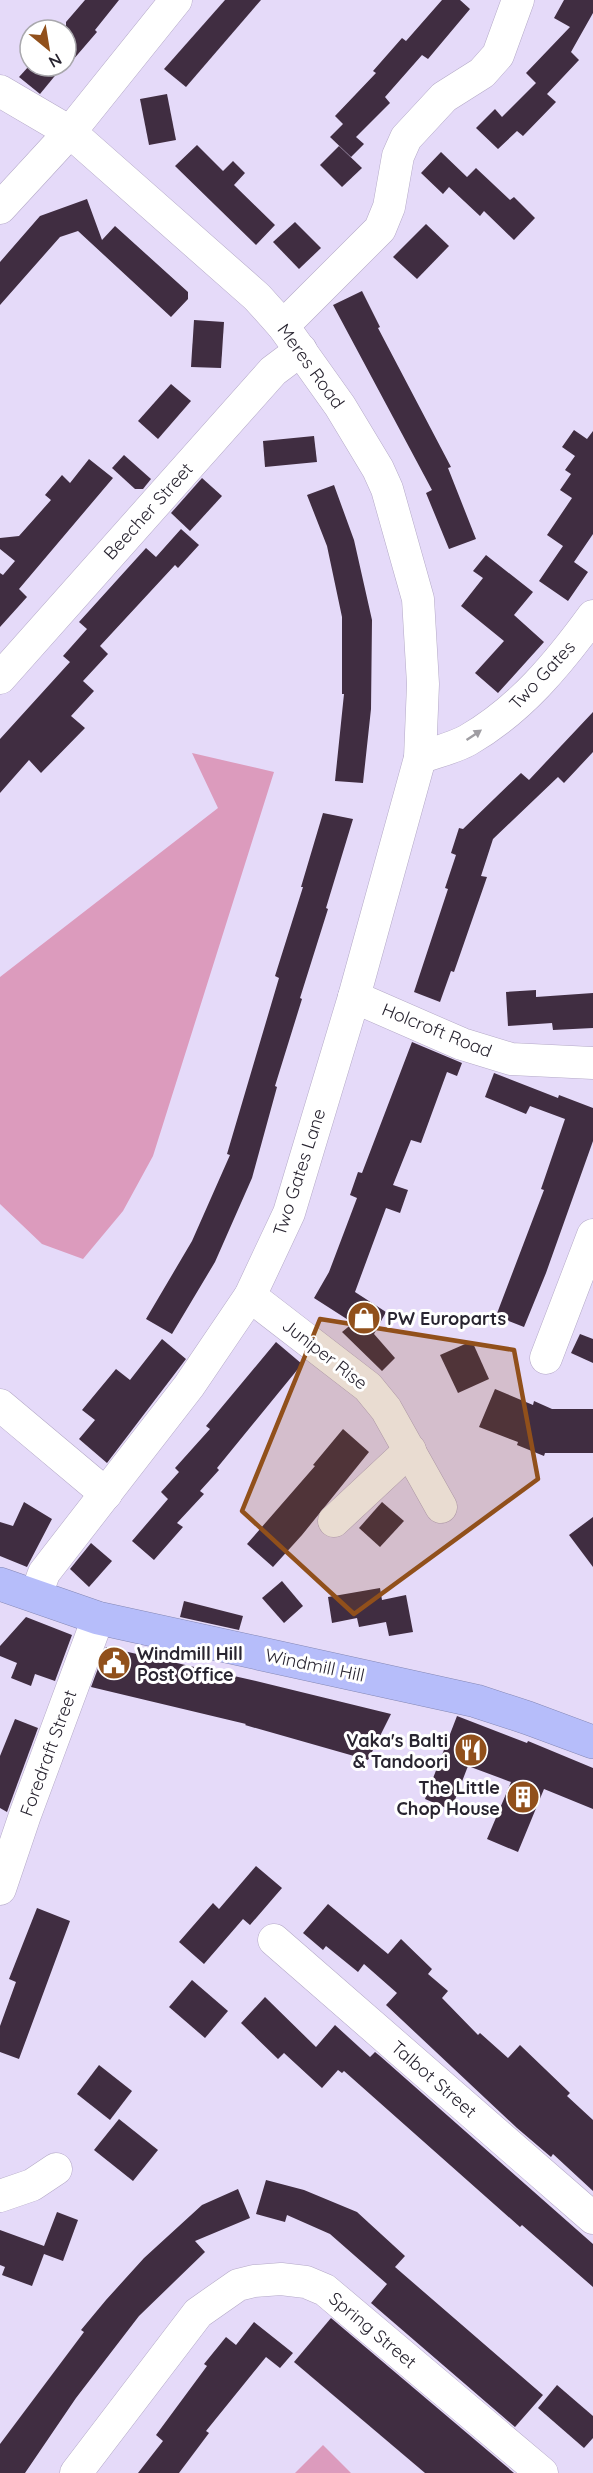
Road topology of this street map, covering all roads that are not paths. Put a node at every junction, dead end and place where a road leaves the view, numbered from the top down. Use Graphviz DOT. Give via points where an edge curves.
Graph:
graph roads {
  1 [pos="176,0"];
  2 [pos="518,0"];
  3 [pos="0,92"];
  4 [pos="70,132"];
  5 [pos="0,208"];
  6 [pos="283,326"];
  7 [pos="301,350"];
  8 [pos="593,616"];
  9 [pos="0,678"];
  10 [pos="420,758"];
  11 [pos="354,997"];
  12 [pos="593,1063"];
  13 [pos="593,1235"];
  14 [pos="250,1296"];
  15 [pos="546,1358"];
  16 [pos="0,1405"];
  17 [pos="410,1450"];
  18 [pos="106,1494"];
  19 [pos="441,1507"];
  20 [pos="334,1521"];
  21 [pos="0,1584"];
  22 [pos="36,1595"];
  23 [pos="98,1618"];
  24 [pos="593,1742"];
  25 [pos="0,1889"];
  26 [pos="274,1940"];
  27 [pos="56,2169"];
  28 [pos="0,2196"];
  29 [pos="593,2218"];
  30 [pos="76,2473"];
  31 [pos="542,2473"];
  1 -- 4 [label="street"];
  2 -- 6 [label="street" via="498,55 482,73 444,97 406,138 380,229"];
  3 -- 4 [label="street, Meres Road"];
  4 -- 5 [label="street"];
  4 -- 6 [label="street, Meres Road" via="257,297"];
  6 -- 7 [label="street, Meres Road"];
  7 -- 9 [label="street, Beecher Street" via="273,371"];
  7 -- 10 [label="street, Meres Road" via="345,414 387,489 418,599 423,684"];
  10 -- 8 [label="street, Two Gates, one-way" via="467,741 518,705"];
  10 -- 11 [label="street, Two Gates Lane"];
  11 -- 12 [label="street, Holcroft Road" via="462,1044 511,1059"];
  11 -- 14 [label="street, Two Gates Lane" via="289,1212"];
  13 -- 15 [label="street"];
  14 -- 17 [label="street, Juniper Rise" via="368,1387"];
  14 -- 18 [label="street, Two Gates Lane" via="189,1386"];
  16 -- 18 [label="street"];
  17 -- 19 [label="street, Juniper Rise"];
  17 -- 20 [label="street"];
  18 -- 22 [label="street, Two Gates Lane" via="44,1573"];
  21 -- 22 [label="highway, Windmill Hill"];
  22 -- 23 [label="highway, Windmill Hill"];
  23 -- 24 [label="highway, Windmill Hill" via="476,1701"];
  23 -- 25 [label="street, Foredraft Street"];
  26 -- 29 [label="street, Talbot Street"];
  27 -- 28 [label="street" via="32,2186"];
  30 -- 31 [label="street, Spring Street" via="198,2313 238,2285 280,2279 306,2282 325,2290"];
}
